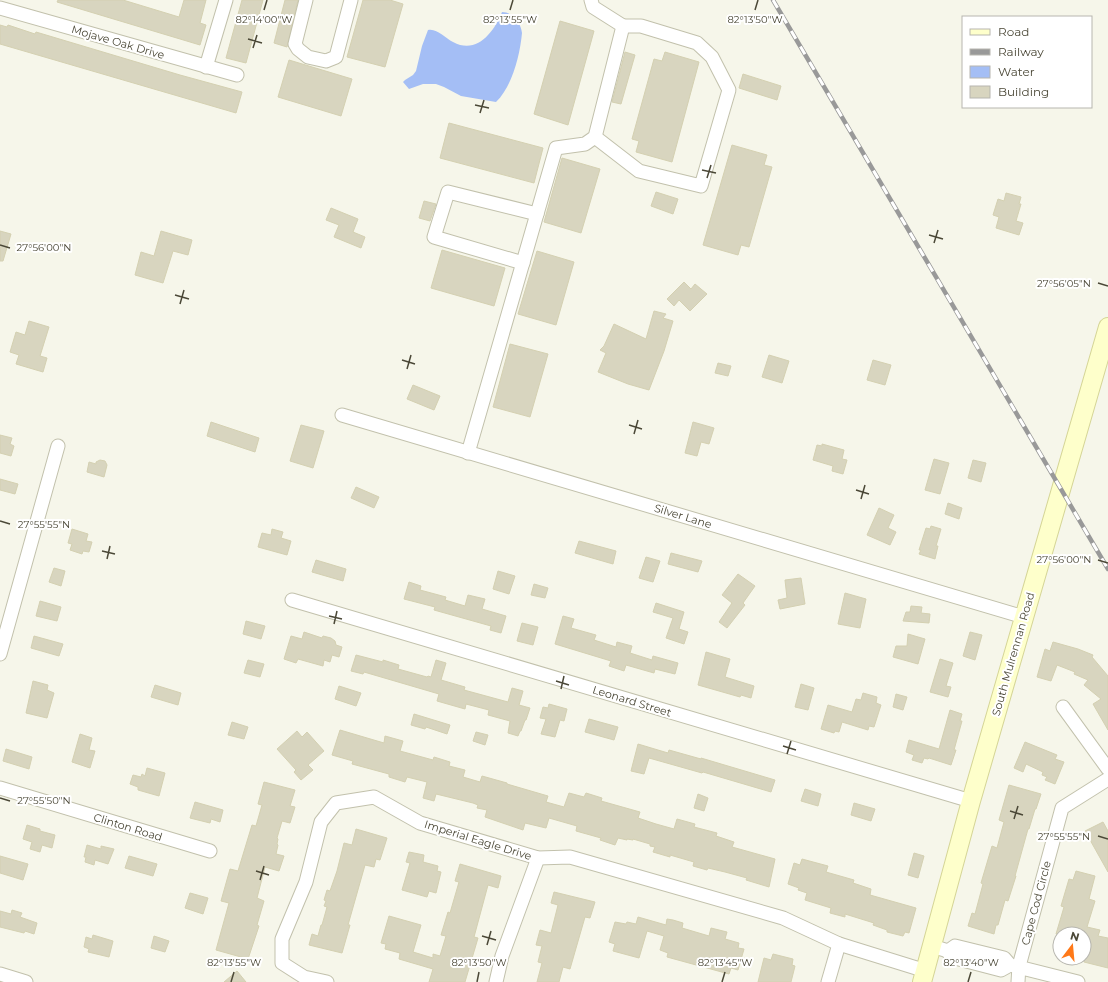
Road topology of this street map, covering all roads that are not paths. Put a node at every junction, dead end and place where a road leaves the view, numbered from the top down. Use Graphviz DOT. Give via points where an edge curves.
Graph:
graph roads {
  1 [pos="226,0"];
  2 [pos="306,0"];
  3 [pos="351,0"];
  4 [pos="591,0"];
  5 [pos="0,8"];
  6 [pos="623,26"];
  7 [pos="206,66"];
  8 [pos="237,75"];
  9 [pos="595,137"];
  10 [pos="537,214"];
  11 [pos="523,263"];
  12 [pos="1108,326"];
  13 [pos="342,415"];
  14 [pos="58,446"];
  15 [pos="468,452"];
  16 [pos="292,600"];
  17 [pos="1024,617"];
  18 [pos="0,654"];
  19 [pos="1063,707"];
  20 [pos="1108,769"];
  21 [pos="1108,779"];
  22 [pos="0,788"];
  23 [pos="971,801"];
  24 [pos="210,851"];
  25 [pos="538,858"];
  26 [pos="839,944"];
  27 [pos="940,948"];
  28 [pos="1015,965"];
  29 [pos="0,974"];
  30 [pos="924,976"];
  31 [pos="26,982"];
  32 [pos="327,982"];
  33 [pos="496,982"];
  34 [pos="828,982"];
  35 [pos="1018,982"];
  36 [pos="1078,982"];
  1 -- 7 [label="street"];
  2 -- 3 [label="street" via="295,44 308,57 326,61 336,57"];
  4 -- 6 [label="street" via="593,8"];
  5 -- 7 [label="street, Mojave Oak Drive"];
  6 -- 9 [label="street"];
  6 -- 9 [label="street" via="640,26 697,43 712,57 729,90 701,186 639,171"];
  7 -- 8 [label="street, Mojave Oak Drive"];
  9 -- 10 [label="street" via="585,144 556,148"];
  10 -- 11 [label="street"];
  10 -- 11 [label="street" via="448,192 434,237"];
  11 -- 15 [label="street"];
  12 -- 17 [label="street, South Mulrennan Road"];
  13 -- 15 [label="street, Silver Lane"];
  14 -- 18 [label="street"];
  15 -- 17 [label="street, Silver Lane"];
  16 -- 23 [label="street, Leonard Street"];
  17 -- 23 [label="street, South Mulrennan Road"];
  19 -- 20 [label="street"];
  21 -- 28 [label="street, Cape Cod Circle" via="1062,808"];
  22 -- 24 [label="street, Clinton Road"];
  23 -- 27 [label="street, South Mulrennan Road"];
  25 -- 26 [label="street, Imperial Eagle Drive" via="570,857 783,918"];
  25 -- 32 [label="street, Imperial Eagle Drive" via="420,823 374,797 336,803 321,822 306,882 282,939 282,963 304,977"];
  25 -- 33 [label="street" via="502,956"];
  26 -- 30 [label="street, Imperial Eagle Drive"];
  26 -- 34 [label="street"];
  27 -- 28 [label="street" via="951,957 1001,970"];
  27 -- 30 [label="street, South Mulrennan Road"];
  28 -- 35 [label="street, Cape Cod Circle"];
  28 -- 36 [label="street"];
  29 -- 31 [label="street"];
}
